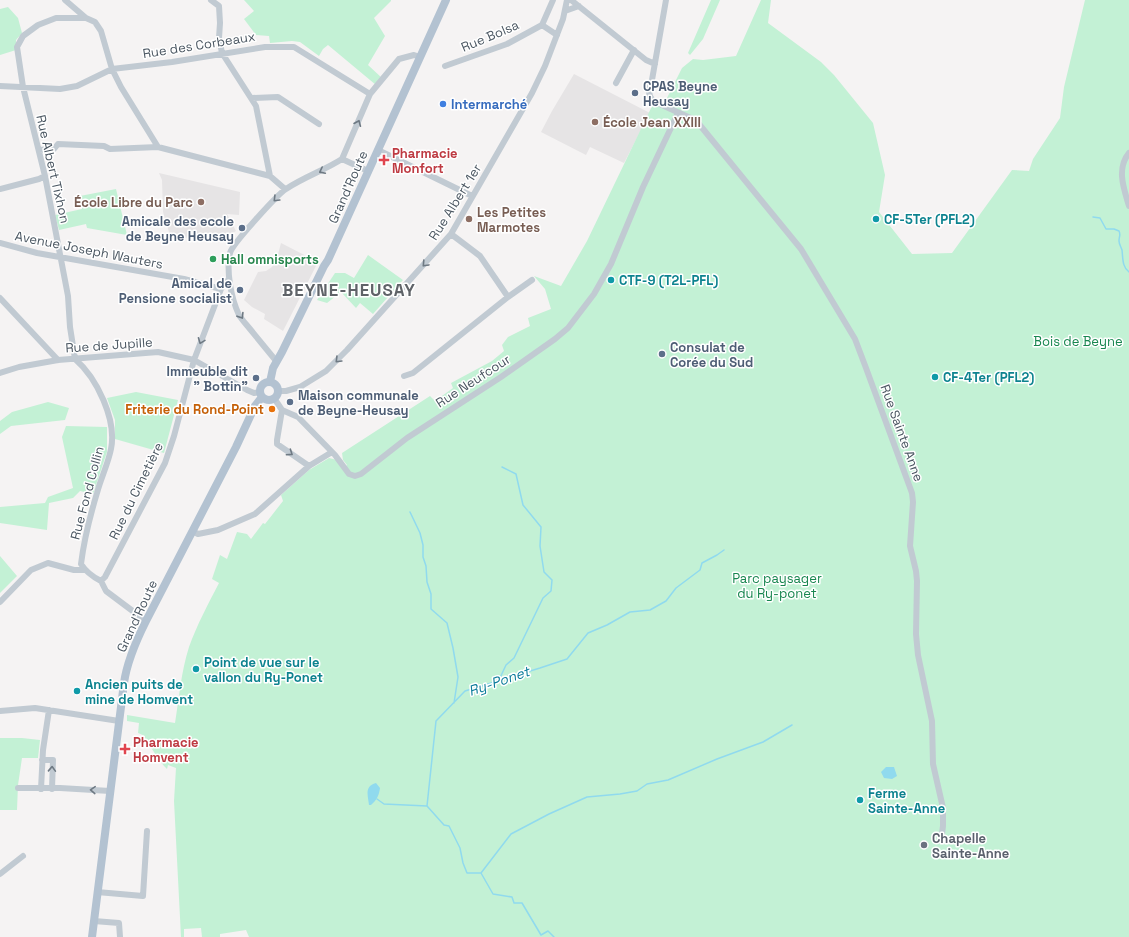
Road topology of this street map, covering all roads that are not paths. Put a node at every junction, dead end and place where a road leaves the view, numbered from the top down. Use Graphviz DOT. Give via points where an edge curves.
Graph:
graph roads {
  1 [pos="65,0"];
  2 [pos="211,0"];
  3 [pos="446,0"];
  4 [pos="553,0"];
  5 [pos="567,0"];
  6 [pos="571,0"];
  7 [pos="666,0"];
  8 [pos="579,6"];
  9 [pos="565,12"];
  10 [pos="86,18"];
  11 [pos="542,25"];
  12 [pos="557,35"];
  13 [pos="634,50"];
  14 [pos="222,53"];
  15 [pos="420,57"];
  16 [pos="655,64"];
  17 [pos="445,66"];
  18 [pos="112,69"];
  19 [pos="616,83"];
  20 [pos="0,86"];
  21 [pos="23,87"];
  22 [pos="370,94"];
  23 [pos="252,98"];
  24 [pos="678,113"];
  25 [pos="319,124"];
  26 [pos="158,147"];
  27 [pos="39,150"];
  28 [pos="378,150"];
  29 [pos="1129,153"];
  30 [pos="342,159"];
  31 [pos="368,171"];
  32 [pos="45,176"];
  33 [pos="270,176"];
  34 [pos="0,188"];
  35 [pos="285,189"];
  36 [pos="472,196"];
  37 [pos="1129,206"];
  38 [pos="451,234"];
  39 [pos="0,243"];
  40 [pos="60,257"];
  41 [pos="228,280"];
  42 [pos="532,280"];
  43 [pos="222,289"];
  44 [pos="508,297"];
  45 [pos="0,298"];
  46 [pos="75,359"];
  47 [pos="58,360"];
  48 [pos="194,360"];
  49 [pos="277,362"];
  50 [pos="0,373"];
  51 [pos="404,376"];
  52 [pos="270,382"];
  53 [pos="260,395"];
  54 [pos="276,395"];
  55 [pos="282,410"];
  56 [pos="332,452"];
  57 [pos="309,466"];
  58 [pos="192,531"];
  59 [pos="85,570"];
  60 [pos="101,581"];
  61 [pos="0,602"];
  62 [pos="146,621"];
  63 [pos="49,710"];
  64 [pos="0,711"];
  65 [pos="119,721"];
  66 [pos="42,760"];
  67 [pos="18,788"];
  68 [pos="41,789"];
  69 [pos="52,789"];
  70 [pos="110,791"];
  71 [pos="147,831"];
  72 [pos="940,841"];
  73 [pos="23,856"];
  74 [pos="0,874"];
  75 [pos="97,892"];
  76 [pos="94,921"];
  77 [pos="92,937"];
  78 [pos="120,937"];
  1 -- 10 [label="street"];
  2 -- 14 [label="street" via="219,6 219,38"];
  3 -- 15 [label="main road, Grand'Route"];
  4 -- 11 [label="street"];
  5 -- 9 [label="street, Rue Albert 1er"];
  6 -- 8 [label="street"];
  7 -- 16 [label="street, Rue Sainte Anne"];
  8 -- 9 [label="street"];
  8 -- 13 [label="street"];
  9 -- 12 [label="street, Rue Albert 1er"];
  10 -- 18 [label="street" via="95,22 101,31"];
  10 -- 21 [label="street" via="56,18 38,25 23,36 17,47"];
  11 -- 12 [label="street"];
  11 -- 17 [label="street, Rue Bolsa" via="507,44"];
  12 -- 36 [label="street, Rue Albert 1er" via="532,93"];
  13 -- 16 [label="street"];
  13 -- 19 [label="street"];
  14 -- 18 [label="street, Rue des Corbeaux"];
  14 -- 22 [label="street, Rue des Corbeaux" via="264,47 294,47"];
  14 -- 23 [label="street"];
  15 -- 22 [label="street" via="414,55 399,59"];
  15 -- 28 [label="main road, Grand'Route"];
  16 -- 24 [label="street, Rue Sainte Anne" via="649,97"];
  18 -- 21 [label="street, Rue des Corbeaux" via="77,86 60,89"];
  18 -- 26 [label="street"];
  20 -- 21 [label="street, Rue des Corbeaux"];
  21 -- 27 [label="street, Rue Albert Tixhon"];
  30 -- 22 [label="street, one-way"];
  23 -- 25 [label="street" via="278,97"];
  23 -- 33 [label="street" via="256,106"];
  24 -- 56 [label="street, Rue Neufcour" via="611,264 594,294 568,328 501,377 407,438 361,474 350,475"];
  24 -- 72 [label="street, Rue Sainte Anne" via="699,124 801,249 854,339 908,480 913,502 910,546 917,581 918,655 932,721 933,764 943,808"];
  26 -- 27 [label="street" via="110,149 104,146 58,144 54,149"];
  26 -- 33 [label="street"];
  27 -- 32 [label="street, Rue Albert Tixhon"];
  28 -- 31 [label="main road, Grand'Route"];
  28 -- 36 [label="street"];
  29 -- 37 [label="street" via="1122,170 1123,186"];
  30 -- 31 [label="street"];
  30 -- 35 [label="street, one-way"];
  31 -- 49 [label="main road, Grand'Route" via="328,260"];
  32 -- 34 [label="street"];
  32 -- 40 [label="street, Rue Albert Tixhon"];
  33 -- 35 [label="street"];
  35 -- 41 [label="street, one-way" via="232,248"];
  36 -- 38 [label="street, Rue Albert 1er"];
  38 -- 44 [label="street" via="480,256"];
  38 -- 54 [label="street, Rue Albert 1er, one-way" via="326,371 300,387"];
  39 -- 40 [label="street, Avenue Joseph Wauters" via="36,254"];
  40 -- 43 [label="street, Avenue Joseph Wauters"];
  40 -- 46 [label="street, Rue Albert Tixhon" via="68,296"];
  41 -- 43 [label="street, Rue du Cimetière"];
  41 -- 49 [label="street, one-way" via="240,316"];
  42 -- 44 [label="street"];
  43 -- 48 [label="street, Rue du Cimetière, one-way"];
  44 -- 51 [label="street" via="413,374"];
  45 -- 47 [label="street"];
  46 -- 47 [label="street, Rue de Jupille"];
  46 -- 48 [label="street, Rue de Jupille" via="158,352"];
  46 -- 59 [label="street, Rue Fond Collin" via="101,393 111,420 111,448 82,555 81,564"];
  47 -- 50 [label="street, Rue de Jupille"];
  48 -- 53 [label="street, Rue de Jupille"];
  48 -- 60 [label="street, Rue du Cimetière" via="165,463 106,577"];
  49 -- 52 [label="main road, Grand'Route"];
  52 -- 53 [label="main road, Grand'Route" via="262,385"];
  52 -- 54 [label="main road" via="276,386"];
  53 -- 54 [label="main road" via="270,400"];
  53 -- 58 [label="main road, Grand'Route"];
  54 -- 55 [label="street"];
  55 -- 56 [label="street, Rue Neufcour" via="298,417"];
  55 -- 57 [label="street, one-way" via="277,444"];
  56 -- 57 [label="street"];
  57 -- 58 [label="street" via="255,514 218,530 198,534"];
  58 -- 62 [label="main road, Grand'Route"];
  59 -- 60 [label="street"];
  59 -- 61 [label="street" via="74,570 48,563 31,570"];
  60 -- 62 [label="street" via="106,591"];
  62 -- 65 [label="main road, Grand'Route" via="127,666"];
  63 -- 64 [label="street" via="35,708"];
  63 -- 65 [label="street"];
  63 -- 66 [label="street"];
  65 -- 70 [label="main road, Grand'Route"];
  66 -- 68 [label="street"];
  69 -- 66 [label="street, one-way" via="52,760"];
  67 -- 68 [label="street"];
  68 -- 69 [label="street"];
  70 -- 69 [label="street, one-way"];
  70 -- 75 [label="main road, Grand'Route"];
  71 -- 75 [label="street" via="143,896"];
  73 -- 74 [label="street"];
  75 -- 76 [label="main road, Grand'Route"];
  76 -- 77 [label="main road, Grand'Route"];
  76 -- 78 [label="street" via="118,923"];
}
